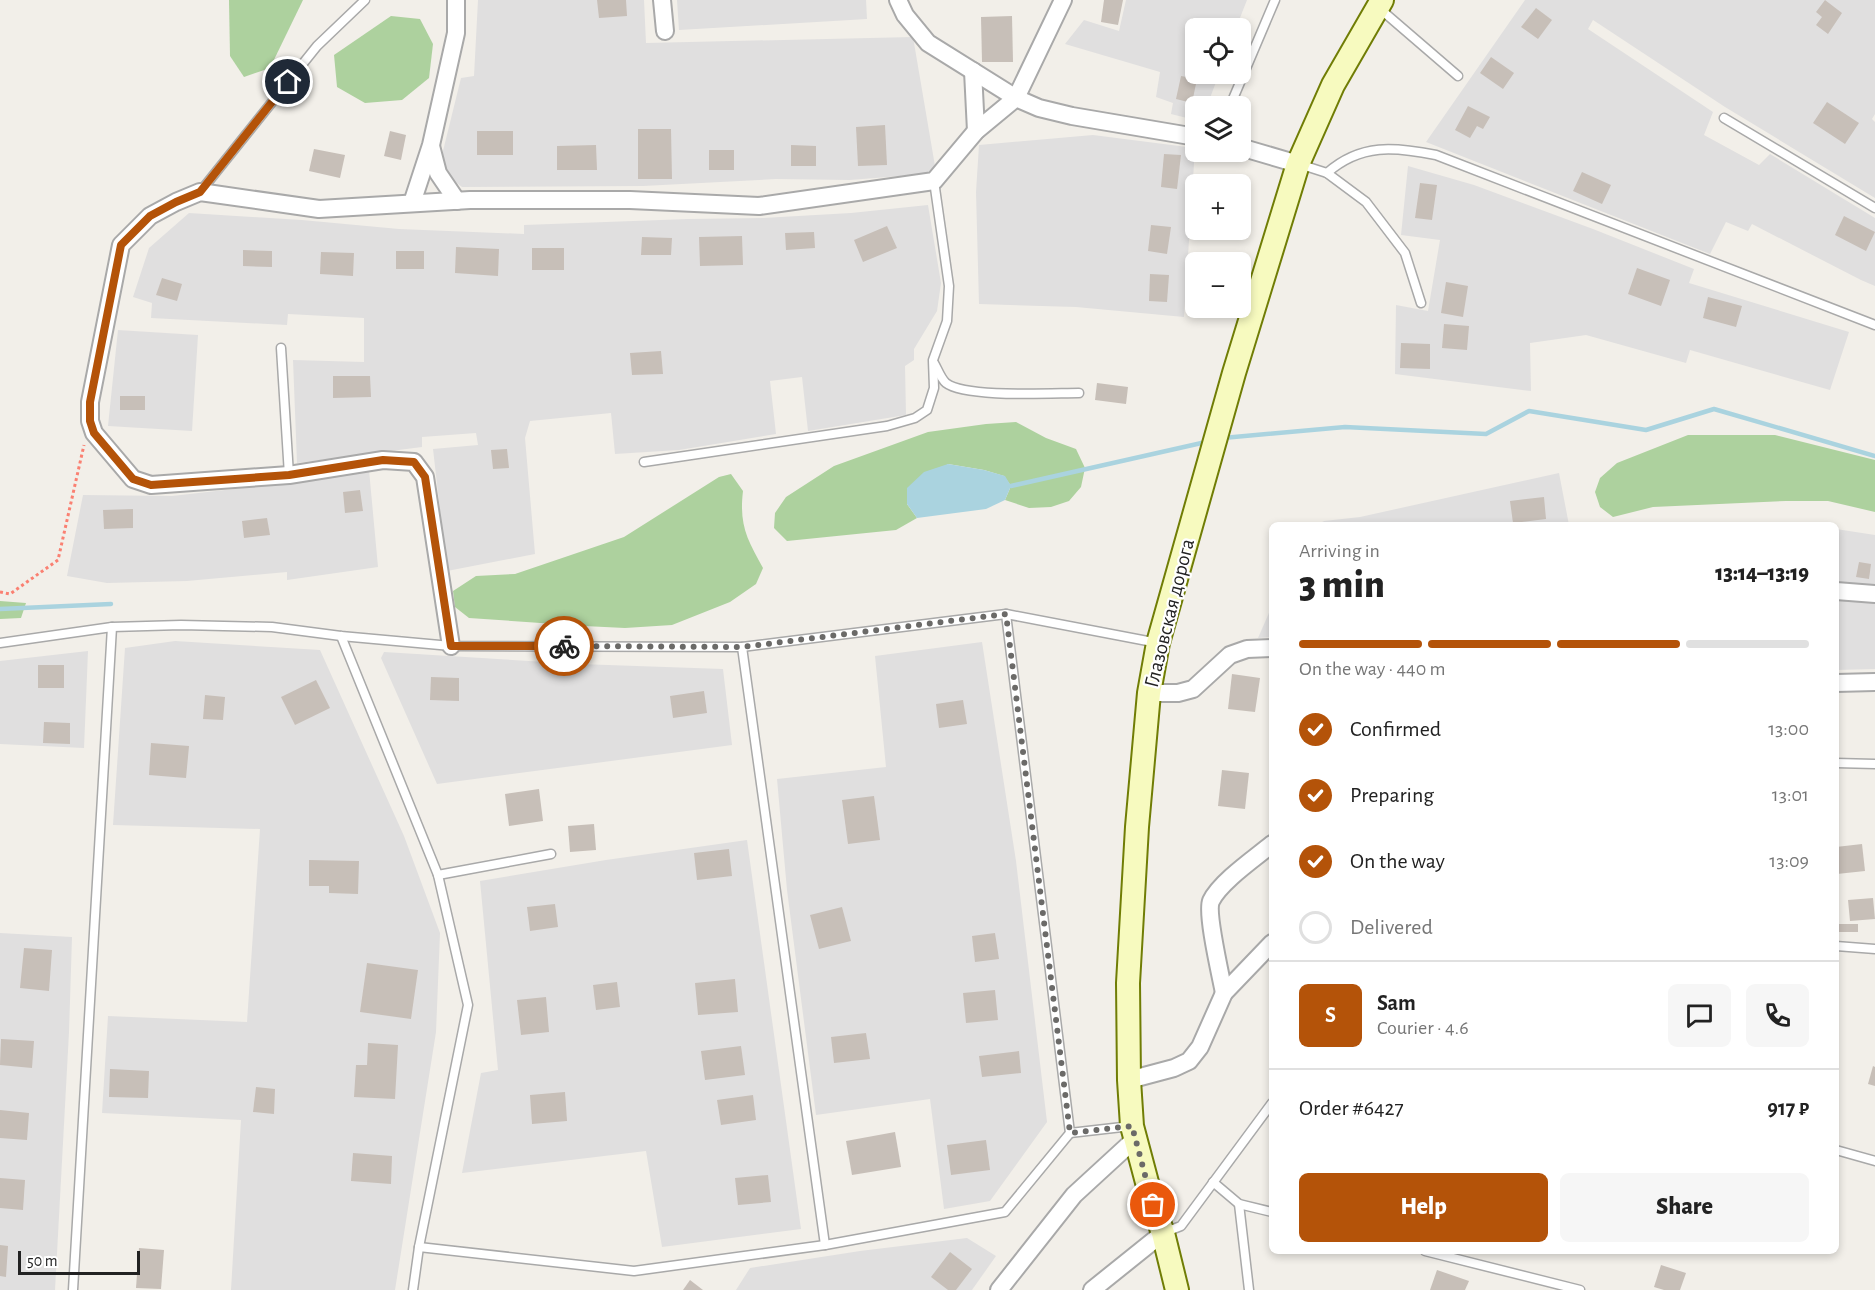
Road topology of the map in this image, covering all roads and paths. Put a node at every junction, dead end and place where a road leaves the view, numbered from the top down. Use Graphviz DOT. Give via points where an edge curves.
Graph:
graph roads {
  1 [pos="365,0"];
  2 [pos="456,0"];
  3 [pos="662,0"];
  4 [pos="898,0"];
  5 [pos="1063,0"];
  6 [pos="1275,0"];
  7 [pos="1380,3"];
  8 [pos="665,31"];
  9 [pos="973,71"];
  10 [pos="1458,76"];
  11 [pos="1234,96"];
  12 [pos="1016,98"];
  13 [pos="1724,118"];
  14 [pos="976,131"];
  15 [pos="1185,135"];
  16 [pos="431,145"];
  17 [pos="1251,150"];
  18 [pos="1298,164"];
  19 [pos="1327,173"];
  20 [pos="934,181"];
  21 [pos="200,192"];
  22 [pos="457,201"];
  23 [pos="412,203"];
  24 [pos="1875,208"];
  25 [pos="1421,303"];
  26 [pos="1875,325"];
  27 [pos="281,348"];
  28 [pos="933,360"];
  29 [pos="1079,393"];
  30 [pos="90,421"];
  31 [pos="644,462"];
  32 [pos="289,475"];
  33 [pos="1839,591"];
  34 [pos="0,592"];
  35 [pos="1875,594"];
  36 [pos="1006,614"];
  37 [pos="112,627"];
  38 [pos="342,636"];
  39 [pos="0,643"];
  40 [pos="1158,643"];
  41 [pos="451,646"];
  42 [pos="742,647"];
  43 [pos="1269,648"];
  44 [pos="1875,682"];
  45 [pos="1839,683"];
  46 [pos="1149,693"];
  47 [pos="1839,763"];
  48 [pos="1875,764"];
  49 [pos="1269,847"];
  50 [pos="551,854"];
  51 [pos="438,875"];
  52 [pos="1269,946"];
  53 [pos="1839,946"];
  54 [pos="1875,949"];
  55 [pos="1224,993"];
  56 [pos="1129,1080"];
  57 [pos="1269,1107"];
  58 [pos="1133,1132"];
  59 [pos="1070,1133"];
  60 [pos="1839,1151"];
  61 [pos="1875,1161"];
  62 [pos="1213,1182"];
  63 [pos="1239,1204"];
  64 [pos="1269,1211"];
  65 [pos="1163,1233"];
  66 [pos="825,1245"];
  67 [pos="419,1247"];
  68 [pos="1437,1254"];
  69 [pos="73,1290"];
  70 [pos="412,1290"];
  71 [pos="999,1290"];
  72 [pos="1092,1290"];
  73 [pos="1177,1290"];
  74 [pos="1249,1290"];
  75 [pos="1580,1290"];
  1 -- 21 [label="lane" via="317,46"];
  2 -- 16 [label="street" via="456,33"];
  3 -- 8 [label="street"];
  4 -- 9 [label="street" via="928,43"];
  5 -- 12 [label="street"];
  6 -- 11 [label="lane"];
  7 -- 10 [label="lane"];
  7 -- 18 [label="street, Глазовская дорога" via="1333,85"];
  9 -- 12 [label="street"];
  9 -- 14 [label="street"];
  12 -- 14 [label="street"];
  12 -- 15 [label="street" via="1072,116"];
  13 -- 24 [label="lane"];
  14 -- 20 [label="street"];
  16 -- 22 [label="street" via="438,173"];
  16 -- 23 [label="street"];
  17 -- 18 [label="street"];
  18 -- 19 [label="lane"];
  18 -- 40 [label="street, Глазовская дорога"];
  19 -- 25 [label="lane" via="1366,202 1405,253"];
  19 -- 26 [label="lane" via="1340,162 1380,148 1436,155"];
  20 -- 22 [label="street" via="759,206 630,200"];
  20 -- 28 [label="lane" via="949,286 947,321"];
  21 -- 23 [label="street" via="319,209"];
  21 -- 30 [label="street" via="150,216 121,245 90,402"];
  22 -- 23 [label="street"];
  27 -- 32 [label="lane"];
  28 -- 29 [label="lane" via="945,382 961,388 980,392"];
  28 -- 31 [label="lane" via="934,388 927,410 915,418 887,426"];
  30 -- 32 [label="street" via="94,433 133,479 151,485"];
  30 -- 34 [label="path" via="58,560 10,594"];
  32 -- 41 [label="street" via="383,460 414,462 425,477"];
  33 -- 35 [label="street"];
  36 -- 40 [label="lane"];
  36 -- 42 [label="lane"];
  36 -- 59 [label="lane"];
  37 -- 38 [label="lane" via="272,627"];
  37 -- 39 [label="lane"];
  37 -- 69 [label="lane"];
  38 -- 41 [label="lane"];
  38 -- 51 [label="lane"];
  40 -- 46 [label="street, Глазовская дорога"];
  41 -- 42 [label="lane"];
  42 -- 66 [label="lane"];
  43 -- 46 [label="street" via="1247,649 1230,656 1193,689"];
  44 -- 45 [label="street"];
  46 -- 56 [label="street, Глазовская дорога" via="1128,983"];
  47 -- 48 [label="lane"];
  49 -- 55 [label="street" via="1217,890 1209,904"];
  50 -- 51 [label="lane"];
  51 -- 67 [label="lane" via="468,1005"];
  52 -- 55 [label="street"];
  53 -- 54 [label="lane"];
  55 -- 56 [label="street" via="1200,1047 1189,1061"];
  56 -- 58 [label="street, Глазовская дорога"];
  57 -- 62 [label="lane"];
  58 -- 59 [label="lane"];
  58 -- 65 [label="street, Глазовская дорога"];
  58 -- 71 [label="street" via="1074,1196"];
  59 -- 66 [label="lane" via="1005,1212"];
  60 -- 61 [label="lane"];
  62 -- 63 [label="lane"];
  62 -- 65 [label="lane" via="1181,1226"];
  63 -- 64 [label="lane"];
  63 -- 74 [label="lane"];
  65 -- 72 [label="street"];
  65 -- 73 [label="street, Глазовская дорога"];
  66 -- 67 [label="lane" via="634,1271"];
  67 -- 70 [label="lane"];
  68 -- 75 [label="lane"];
}
